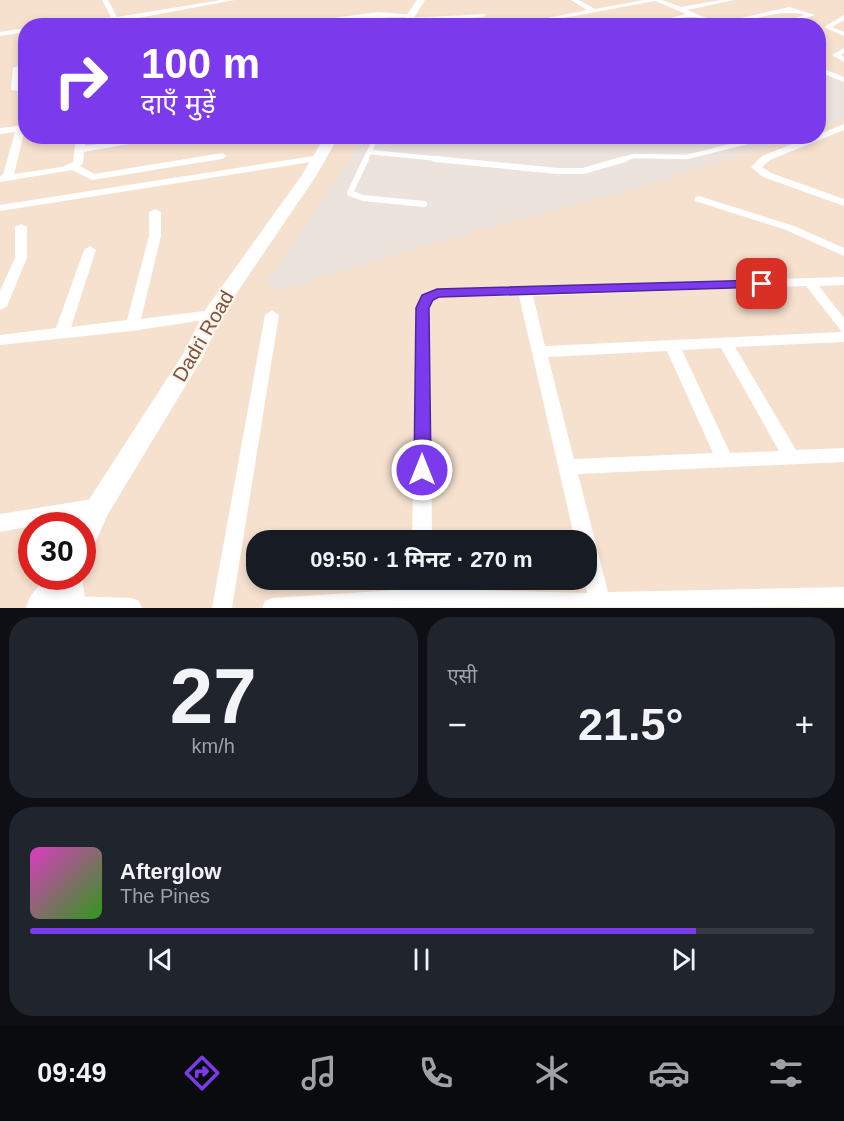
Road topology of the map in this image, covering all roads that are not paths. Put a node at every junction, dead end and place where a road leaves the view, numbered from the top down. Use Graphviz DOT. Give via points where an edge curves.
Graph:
graph roads {
  1 [pos="105,0"];
  2 [pos="232,0"];
  3 [pos="421,0"];
  4 [pos="574,0"];
  5 [pos="656,0"];
  6 [pos="692,0"];
  7 [pos="731,0"];
  8 [pos="158,5"];
  9 [pos="706,5"];
  10 [pos="682,9"];
  11 [pos="594,10"];
  12 [pos="162,12"];
  13 [pos="694,14"];
  14 [pos="484,15"];
  15 [pos="844,17"];
  16 [pos="115,18"];
  17 [pos="344,18"];
  18 [pos="398,18"];
  19 [pos="409,18"];
  20 [pos="438,18"];
  21 [pos="552,18"];
  22 [pos="677,18"];
  23 [pos="703,18"];
  24 [pos="749,18"];
  25 [pos="801,18"];
  26 [pos="18,31"];
  27 [pos="0,34"];
  28 [pos="844,34"];
  29 [pos="844,50"];
  30 [pos="844,60"];
  31 [pos="18,68"];
  32 [pos="826,72"];
  33 [pos="844,80"];
  34 [pos="18,89"];
  35 [pos="844,127"];
  36 [pos="18,129"];
  37 [pos="0,131"];
  38 [pos="826,134"];
  39 [pos="18,141"];
  40 [pos="80,144"];
  41 [pos="119,144"];
  42 [pos="328,144"];
  43 [pos="374,144"];
  44 [pos="739,144"];
  45 [pos="801,144"];
  46 [pos="80,150"];
  47 [pos="370,152"];
  48 [pos="222,156"];
  49 [pos="320,158"];
  50 [pos="74,166"];
  51 [pos="4,179"];
  52 [pos="699,199"];
  53 [pos="844,203"];
  54 [pos="424,204"];
  55 [pos="0,208"];
  56 [pos="155,212"];
  57 [pos="21,227"];
  58 [pos="90,250"];
  59 [pos="844,252"];
  60 [pos="844,281"];
  61 [pos="810,283"];
  62 [pos="525,292"];
  63 [pos="0,306"];
  64 [pos="212,315"];
  65 [pos="272,315"];
  66 [pos="132,326"];
  67 [pos="844,328"];
  68 [pos="62,333"];
  69 [pos="844,337"];
  70 [pos="0,340"];
  71 [pos="726,344"];
  72 [pos="673,346"];
  73 [pos="539,352"];
  74 [pos="844,455"];
  75 [pos="792,458"];
  76 [pos="724,460"];
  77 [pos="567,467"];
  78 [pos="99,506"];
  79 [pos="96,512"];
  80 [pos="0,522"];
  81 [pos="422,530"];
  82 [pos="583,530"];
  83 [pos="54,590"];
  84 [pos="70,590"];
  85 [pos="414,590"];
  86 [pos="435,590"];
  87 [pos="597,590"];
  88 [pos="844,597"];
  89 [pos="600,603"];
  90 [pos="71,607"];
  91 [pos="41,608"];
  92 [pos="132,608"];
  93 [pos="222,608"];
  94 [pos="272,608"];
  1 -- 16 [label="street"];
  2 -- 12 [label="street"];
  3 -- 19 [label="main road"];
  4 -- 11 [label="street"];
  5 -- 10 [label="street"];
  5 -- 11 [label="street"];
  6 -- 9 [label="street"];
  7 -- 9 [label="street"];
  8 -- 12 [label="street"];
  9 -- 10 [label="street"];
  10 -- 13 [label="street"];
  11 -- 21 [label="street"];
  12 -- 16 [label="street"];
  13 -- 22 [label="street"];
  13 -- 23 [label="street"];
  14 -- 20 [label="street"];
  15 -- 28 [label="street" via="827,27"];
  17 -- 18 [label="street" via="378,14"];
  24 -- 25 [label="street" via="787,9 812,15"];
  26 -- 27 [label="street"];
  29 -- 30 [label="street" via="836,55"];
  31 -- 34 [label="street" via="14,88"];
  32 -- 33 [label="street"];
  35 -- 38 [label="street"];
  36 -- 37 [label="street"];
  39 -- 51 [label="street"];
  40 -- 46 [label="street"];
  41 -- 46 [label="street"];
  42 -- 49 [label="main road, Dadri Road"];
  43 -- 47 [label="lane"];
  44 -- 47 [label="lane" via="687,157 628,157 583,171"];
  45 -- 53 [label="street" via="766,158 756,167 767,175"];
  46 -- 50 [label="street"];
  47 -- 54 [label="lane" via="350,193 363,198"];
  48 -- 50 [label="street" via="92,177"];
  49 -- 55 [label="street"];
  49 -- 64 [label="main road, Dadri Road"];
  50 -- 51 [label="street"];
  52 -- 59 [label="street" via="790,228"];
  56 -- 66 [label="street" via="155,236"];
  57 -- 63 [label="street" via="21,258"];
  58 -- 68 [label="street"];
  60 -- 61 [label="street"];
  61 -- 62 [label="street"];
  61 -- 67 [label="street"];
  62 -- 73 [label="street"];
  62 -- 81 [label="street" via="437,293 427,298 423,308"];
  64 -- 66 [label="street"];
  64 -- 78 [label="main road, Dadri Road" via="192,357"];
  65 -- 93 [label="street"];
  66 -- 68 [label="street"];
  68 -- 70 [label="street"];
  69 -- 71 [label="street"];
  71 -- 72 [label="street"];
  71 -- 75 [label="street"];
  72 -- 73 [label="street"];
  72 -- 76 [label="street"];
  73 -- 77 [label="street"];
  74 -- 75 [label="street"];
  75 -- 76 [label="street"];
  76 -- 77 [label="street"];
  77 -- 82 [label="street"];
  78 -- 79 [label="main road, Dadri Road"];
  78 -- 80 [label="street"];
  83 -- 91 [label="main road"];
  84 -- 90 [label="main road"];
  85 -- 94 [label="street"];
  86 -- 89 [label="street"];
  87 -- 89 [label="street"];
  88 -- 89 [label="street"];
  90 -- 92 [label="street"];
}
